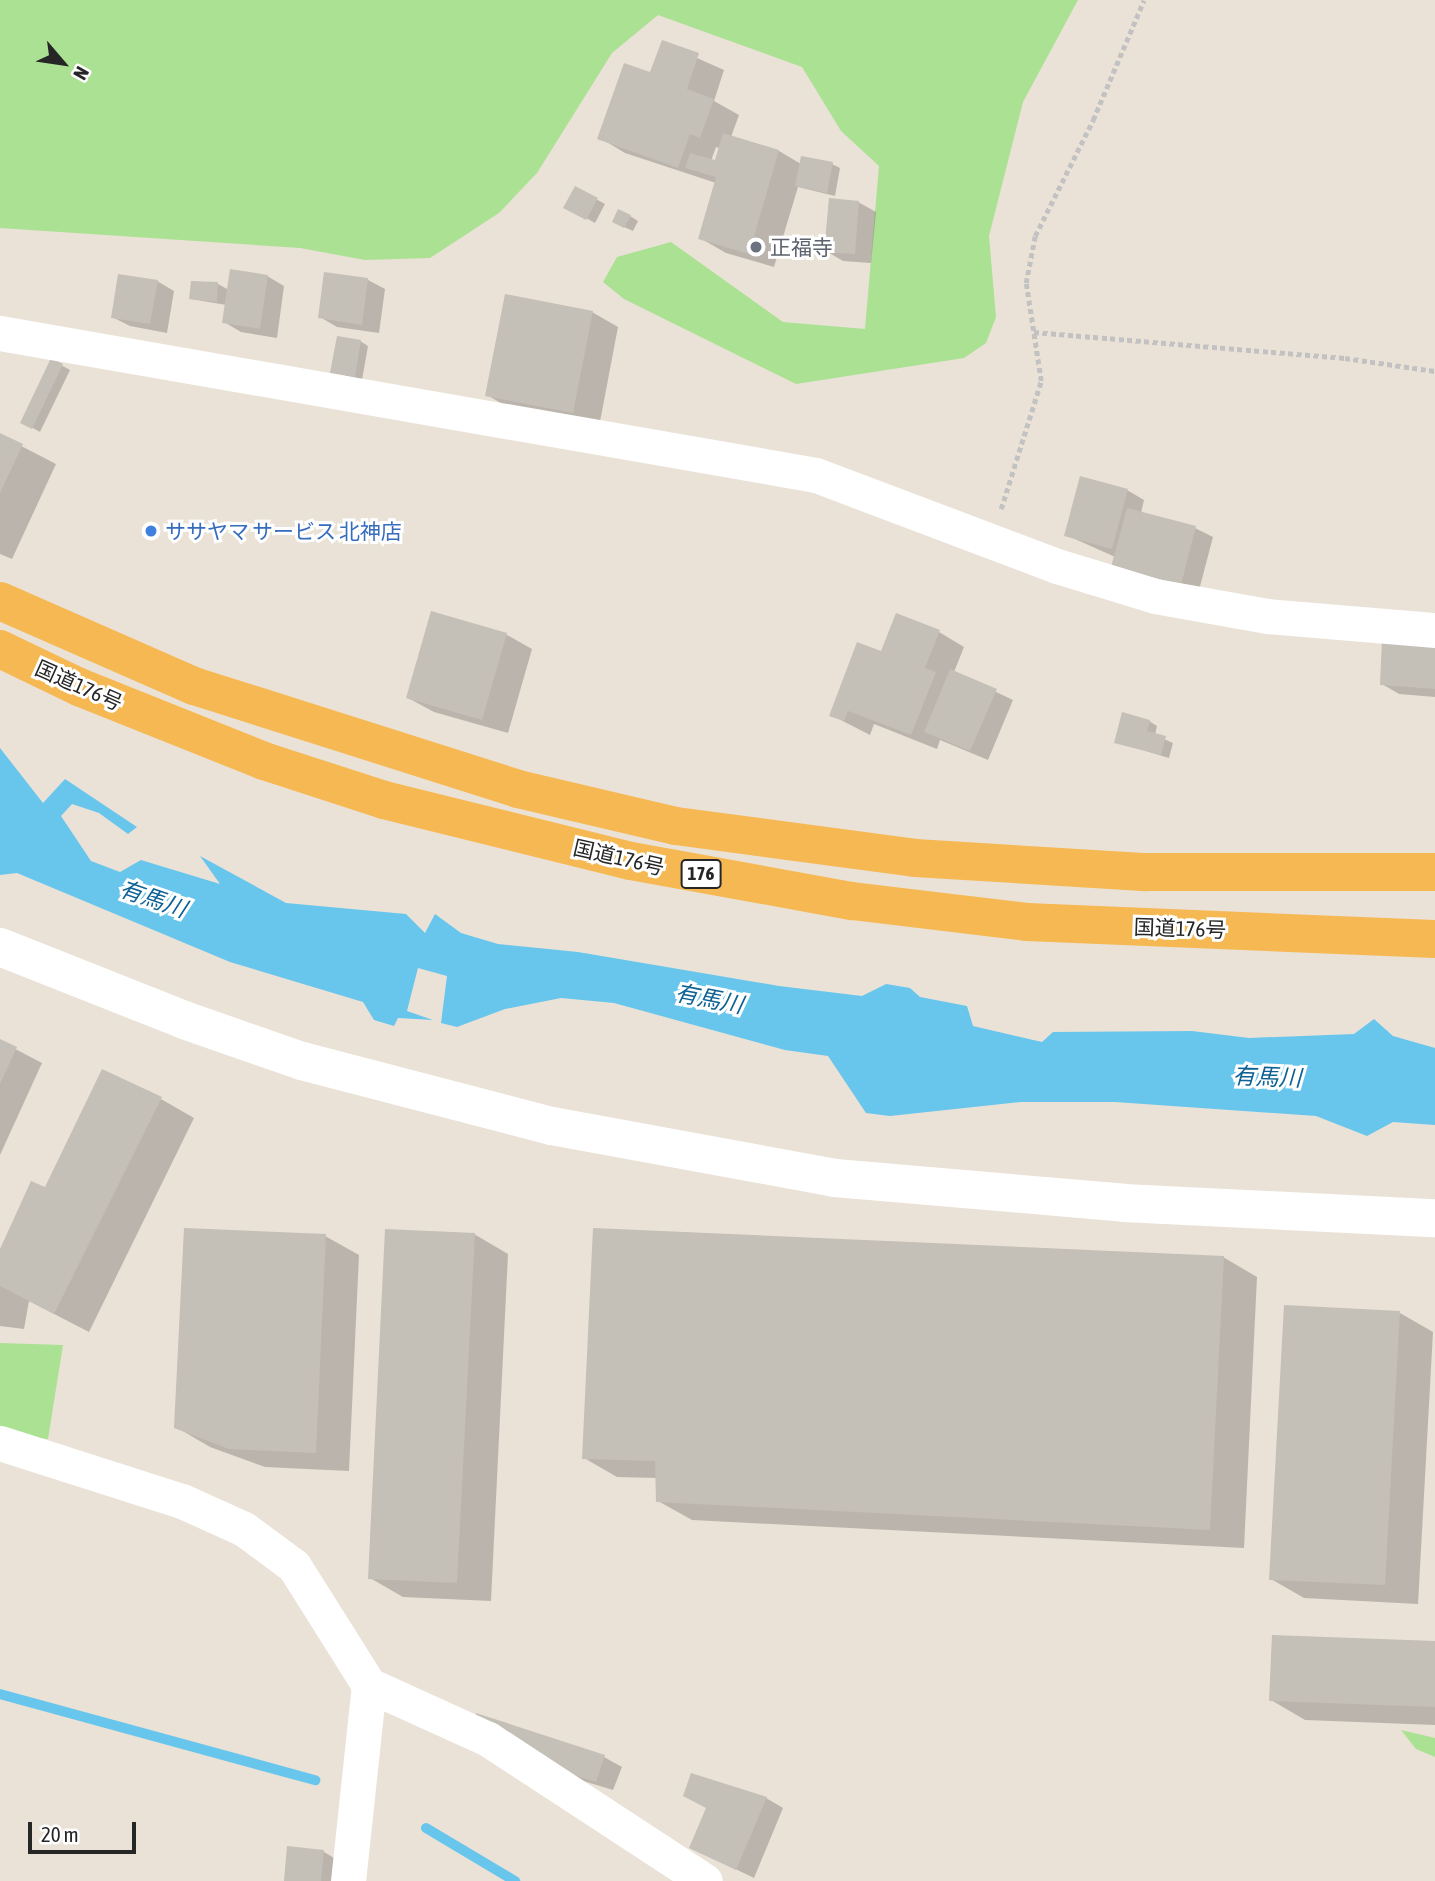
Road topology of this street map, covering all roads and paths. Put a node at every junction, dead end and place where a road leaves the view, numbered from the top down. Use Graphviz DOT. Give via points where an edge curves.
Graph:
graph roads {
  1 [pos="1144,0"];
  2 [pos="1034,332"];
  3 [pos="0,333"];
  4 [pos="1435,371"];
  5 [pos="991,541"];
  6 [pos="0,601"];
  7 [pos="1435,629"];
  8 [pos="0,649"];
  9 [pos="1435,872"];
  10 [pos="1435,939"];
  11 [pos="0,947"];
  12 [pos="1435,1218"];
  13 [pos="0,1443"];
  14 [pos="369,1685"];
  15 [pos="348,1881"];
  16 [pos="705,1881"];
  1 -- 2 [label="path" via="1093,120 1035,236 1026,283"];
  2 -- 4 [label="path" via="1345,358"];
  2 -- 5 [label="path" via="1041,381"];
  3 -- 5 [label="street" via="816,475"];
  5 -- 7 [label="street" via="1155,596 1267,616"];
  6 -- 9 [label="highway, 国道176号 / 176" via="194,686 518,789 676,826 915,858 1092,869"];
  8 -- 10 [label="highway, 国道176号 / 176" via="79,687 264,761 384,800 631,861 852,901 1027,922"];
  11 -- 12 [label="street" via="158,1011 302,1061 552,1126 835,1178 1124,1203"];
  13 -- 14 [label="street" via="182,1501 244,1529 294,1566"];
  14 -- 15 [label="street"];
  14 -- 16 [label="street" via="488,1740"];
}
